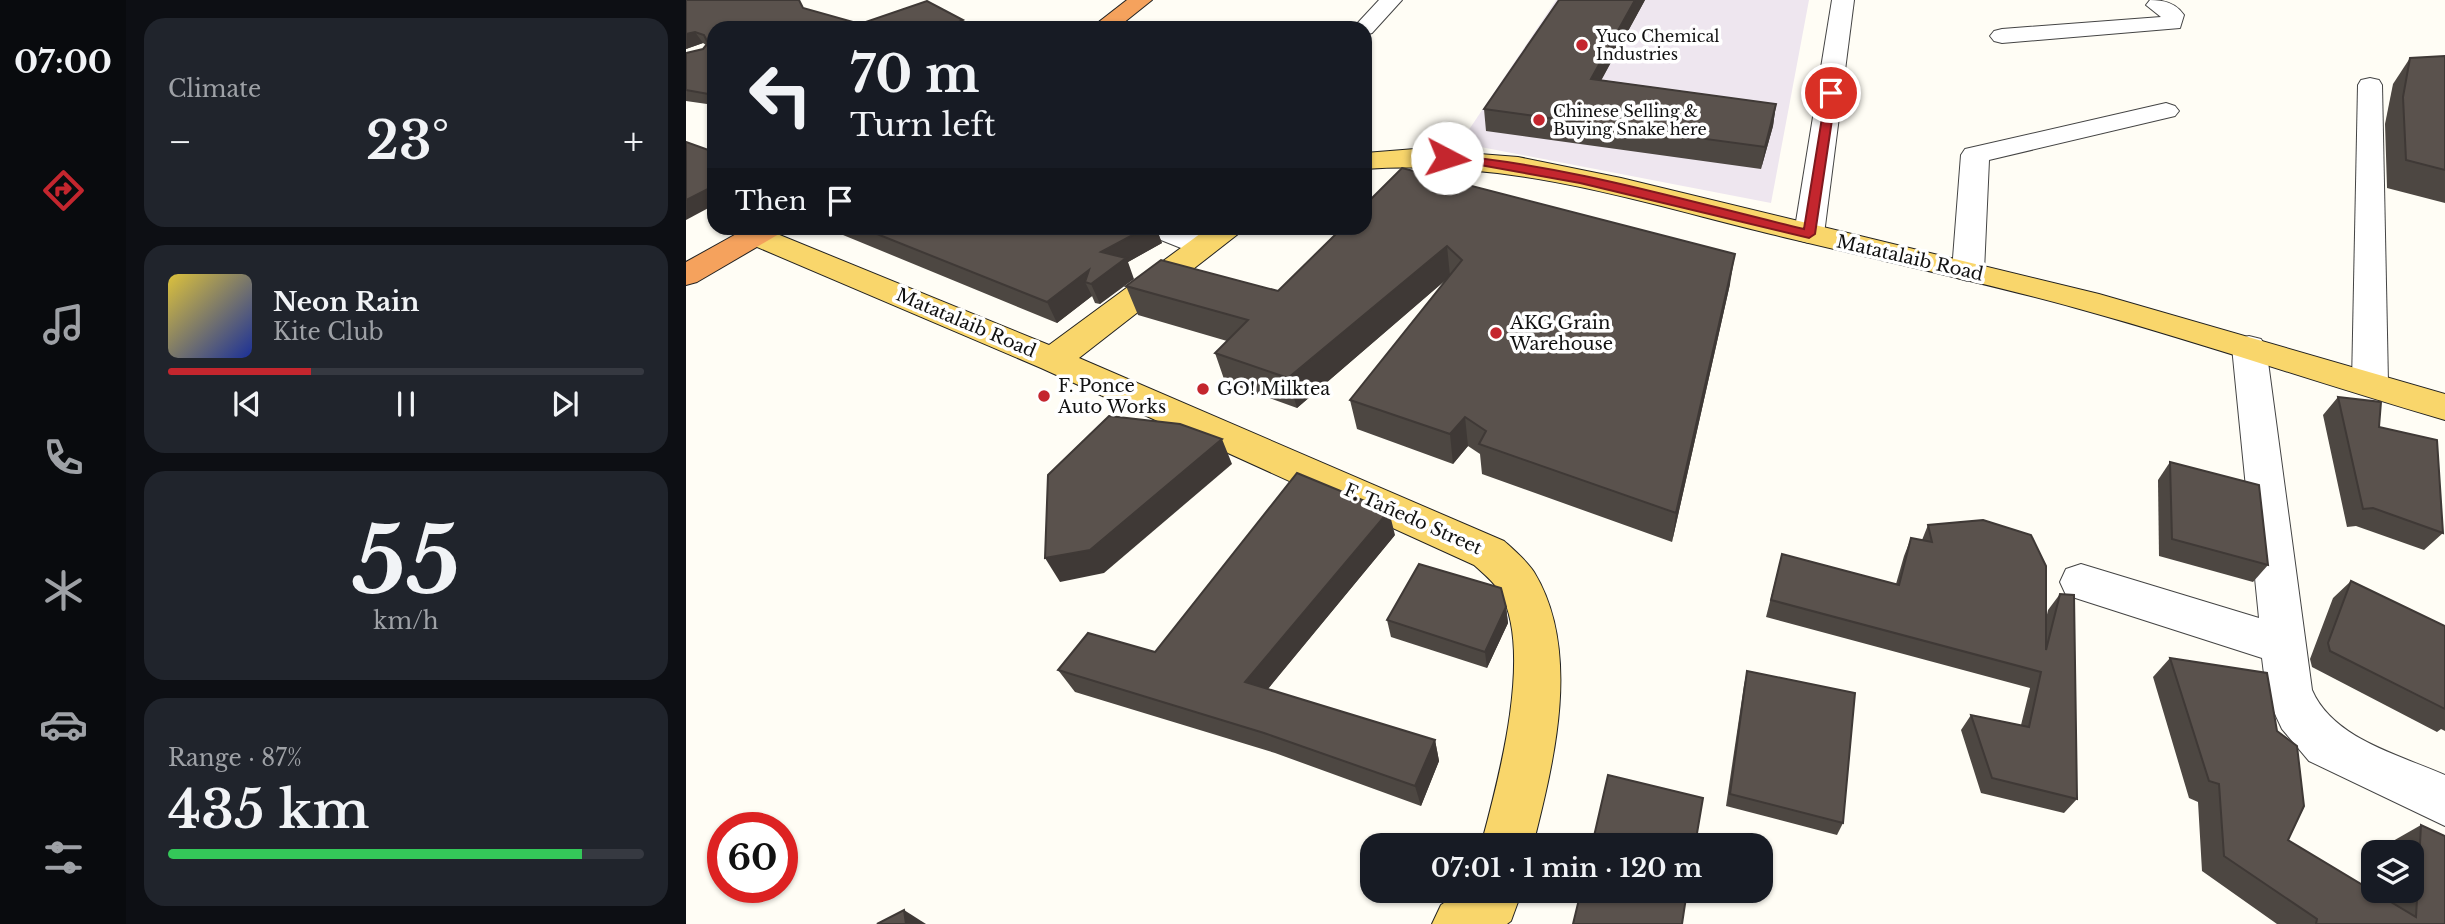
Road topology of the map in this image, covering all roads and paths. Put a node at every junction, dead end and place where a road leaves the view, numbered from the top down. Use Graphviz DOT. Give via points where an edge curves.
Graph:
graph roads {
  1 [pos="1141,0"];
  2 [pos="1391,0"];
  3 [pos="1843,0"];
  4 [pos="2192,0"];
  5 [pos="2157,5"];
  6 [pos="2084,8"];
  7 [pos="1112,21"];
  8 [pos="1371,21"];
  9 [pos="2002,36"];
  10 [pos="2370,85"];
  11 [pos="2166,111"];
  12 [pos="1372,160"];
  13 [pos="1809,234"];
  14 [pos="754,235"];
  15 [pos="770,235"];
  16 [pos="1215,236"];
  17 [pos="1968,271"];
  18 [pos="686,275"];
  19 [pos="2249,347"];
  20 [pos="1053,360"];
  21 [pos="2370,383"];
  22 [pos="2445,407"];
  23 [pos="2081,582"];
  24 [pos="2284,645"];
  25 [pos="2445,801"];
  26 [pos="1509,833"];
  1 -- 7 [label="highway"];
  2 -- 8 [label="street"];
  3 -- 13 [label="street"];
  4 -- 5 [label="street"];
  5 -- 6 [label="street" via="2107,12"];
  5 -- 9 [label="street" via="2172,15 2172,23"];
  10 -- 21 [label="street"];
  11 -- 17 [label="street" via="1975,155"];
  12 -- 13 [label="main road, Matatalaib Road" via="1423,156 1495,162"];
  13 -- 17 [label="main road, Matatalaib Road"];
  14 -- 18 [label="highway"];
  15 -- 20 [label="main road, Matatalaib Road"];
  16 -- 20 [label="main road, Matatalaib Road"];
  17 -- 19 [label="main road, Matatalaib Road"];
  19 -- 21 [label="main road, Matatalaib Road"];
  19 -- 24 [label="street"];
  20 -- 26 [label="main road, F. Tañedo Street" via="1489,553 1505,568 1528,606 1537,674"];
  21 -- 22 [label="main road, Matatalaib Road"];
  23 -- 24 [label="street"];
  24 -- 25 [label="street" via="2289,690 2299,714 2326,745"];
}
